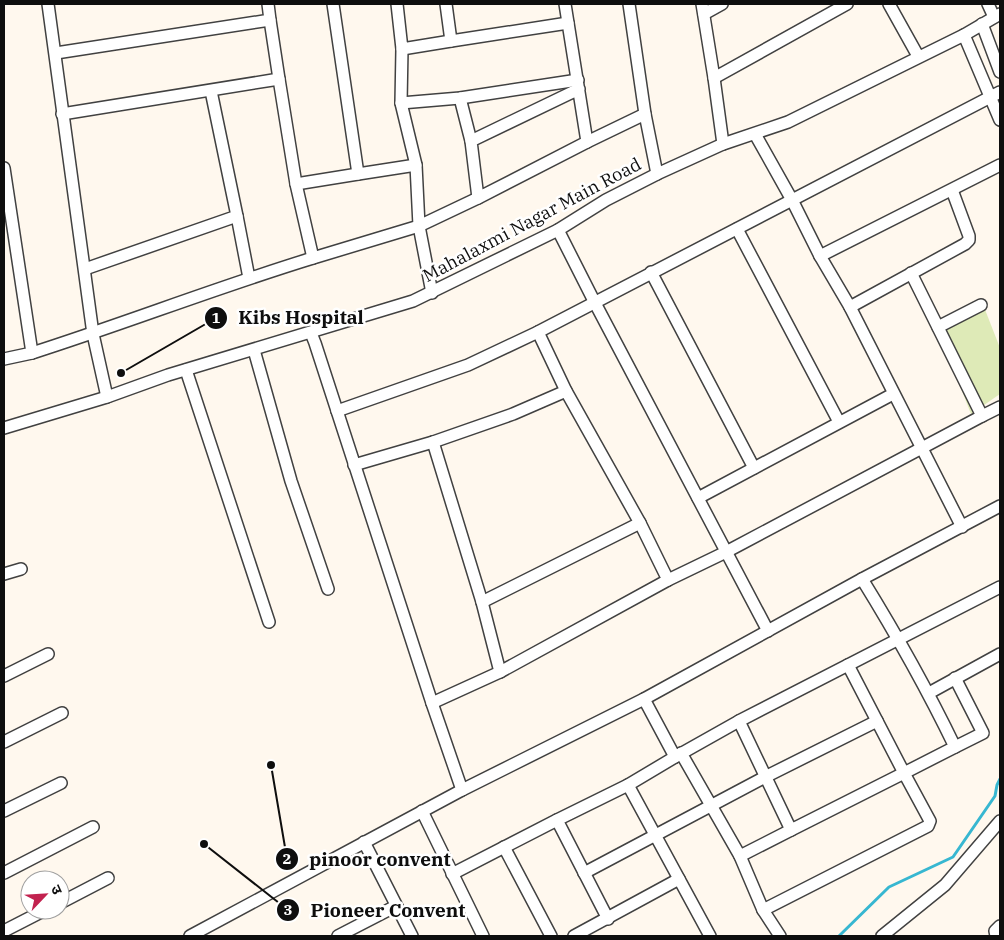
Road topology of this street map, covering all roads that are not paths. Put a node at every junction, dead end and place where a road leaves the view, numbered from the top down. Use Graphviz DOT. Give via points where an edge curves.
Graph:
graph roads {
  1 [pos="48,4"];
  2 [pos="268,4"];
  3 [pos="333,4"];
  4 [pos="397,4"];
  5 [pos="446,4"];
  6 [pos="565,4"];
  7 [pos="629,4"];
  8 [pos="722,4"];
  9 [pos="847,4"];
  10 [pos="889,4"];
  11 [pos="988,4"];
  12 [pos="703,9"];
  13 [pos="997,16"];
  14 [pos="270,20"];
  15 [pos="568,23"];
  16 [pos="982,24"];
  17 [pos="964,35"];
  18 [pos="451,41"];
  19 [pos="402,49"];
  20 [pos="56,53"];
  21 [pos="918,56"];
  22 [pos="1000,72"];
  23 [pos="714,78"];
  24 [pos="279,79"];
  25 [pos="578,84"];
  26 [pos="211,91"];
  27 [pos="995,95"];
  28 [pos="460,98"];
  29 [pos="401,103"];
  30 [pos="62,114"];
  31 [pos="645,114"];
  32 [pos="1000,120"];
  33 [pos="755,134"];
  34 [pos="471,141"];
  35 [pos="587,142"];
  36 [pos="723,144"];
  37 [pos="416,165"];
  38 [pos="1000,165"];
  39 [pos="4,168"];
  40 [pos="358,174"];
  41 [pos="657,174"];
  42 [pos="296,184"];
  43 [pos="952,190"];
  44 [pos="478,198"];
  45 [pos="792,200"];
  46 [pos="237,216"];
  47 [pos="419,226"];
  48 [pos="737,229"];
  49 [pos="558,230"];
  50 [pos="820,256"];
  51 [pos="313,258"];
  52 [pos="85,270"];
  53 [pos="651,272"];
  54 [pos="911,273"];
  55 [pos="249,278"];
  56 [pos="432,293"];
  57 [pos="595,302"];
  58 [pos="980,305"];
  59 [pos="850,307"];
  60 [pos="938,327"];
  61 [pos="538,332"];
  62 [pos="310,333"];
  63 [pos="94,334"];
  64 [pos="254,350"];
  65 [pos="32,353"];
  66 [pos="4,359"];
  67 [pos="186,370"];
  68 [pos="566,391"];
  69 [pos="893,394"];
  70 [pos="107,397"];
  71 [pos="1000,406"];
  72 [pos="337,411"];
  73 [pos="982,416"];
  74 [pos="839,422"];
  75 [pos="4,428"];
  76 [pos="433,442"];
  77 [pos="921,448"];
  78 [pos="354,466"];
  79 [pos="754,468"];
  80 [pos="698,498"];
  81 [pos="1000,506"];
  82 [pos="640,523"];
  83 [pos="962,527"];
  84 [pos="726,552"];
  85 [pos="21,568"];
  86 [pos="4,574"];
  87 [pos="862,579"];
  88 [pos="668,580"];
  89 [pos="1000,587"];
  90 [pos="328,589"];
  91 [pos="482,602"];
  92 [pos="269,622"];
  93 [pos="768,632"];
  94 [pos="899,638"];
  95 [pos="48,654"];
  96 [pos="1000,654"];
  97 [pos="848,665"];
  98 [pos="500,672"];
  99 [pos="4,676"];
  100 [pos="955,678"];
  101 [pos="929,693"];
  102 [pos="644,699"];
  103 [pos="432,703"];
  104 [pos="62,713"];
  105 [pos="739,721"];
  106 [pos="877,721"];
  107 [pos="4,742"];
  108 [pos="955,747"];
  109 [pos="678,755"];
  110 [pos="904,773"];
  111 [pos="765,777"];
  112 [pos="61,783"];
  113 [pos="628,784"];
  114 [pos="462,790"];
  115 [pos="711,805"];
  116 [pos="4,811"];
  117 [pos="422,811"];
  118 [pos="556,820"];
  119 [pos="1000,821"];
  120 [pos="93,827"];
  121 [pos="791,830"];
  122 [pos="656,835"];
  123 [pos="364,842"];
  124 [pos="504,847"];
  125 [pos="740,856"];
  126 [pos="4,873"];
  127 [pos="584,873"];
  128 [pos="452,874"];
  129 [pos="108,878"];
  130 [pos="679,880"];
  131 [pos="70,898"];
  132 [pos="396,906"];
  133 [pos="763,910"];
  134 [pos="608,919"];
  135 [pos="25,920"];
  136 [pos="1000,926"];
  137 [pos="4,931"];
  138 [pos="197,935"];
  139 [pos="706,935"];
  140 [pos="338,936"];
  141 [pos="412,936"];
  142 [pos="482,936"];
  143 [pos="551,936"];
  144 [pos="574,936"];
  145 [pos="780,936"];
  146 [pos="882,936"];
  147 [pos="996,936"];
  1 -- 20 [label="street"];
  2 -- 14 [label="street"];
  3 -- 40 [label="street"];
  4 -- 19 [label="street"];
  5 -- 18 [label="street"];
  6 -- 15 [label="street"];
  7 -- 31 [label="street"];
  8 -- 12 [label="street"];
  9 -- 23 [label="street"];
  10 -- 21 [label="street"];
  11 -- 13 [label="street"];
  12 -- 23 [label="street"];
  13 -- 16 [label="street, Mahalaxmi Nagar Main Road"];
  14 -- 20 [label="street"];
  14 -- 24 [label="street"];
  15 -- 18 [label="street"];
  15 -- 25 [label="street"];
  16 -- 17 [label="street, Mahalaxmi Nagar Main Road"];
  16 -- 22 [label="street"];
  17 -- 21 [label="street, Mahalaxmi Nagar Main Road"];
  17 -- 27 [label="street"];
  18 -- 19 [label="street"];
  19 -- 29 [label="street"];
  20 -- 30 [label="street"];
  21 -- 33 [label="street, Mahalaxmi Nagar Main Road" via="788,122"];
  23 -- 36 [label="street"];
  24 -- 26 [label="street"];
  24 -- 42 [label="street"];
  25 -- 28 [label="street"];
  25 -- 34 [label="street"];
  25 -- 35 [label="street"];
  26 -- 30 [label="street"];
  26 -- 46 [label="street"];
  27 -- 32 [label="street"];
  27 -- 45 [label="street"];
  28 -- 29 [label="street"];
  28 -- 34 [label="street"];
  29 -- 37 [label="street"];
  30 -- 52 [label="street"];
  31 -- 35 [label="street"];
  31 -- 41 [label="street"];
  33 -- 36 [label="street, Mahalaxmi Nagar Main Road"];
  33 -- 45 [label="street"];
  34 -- 44 [label="street"];
  35 -- 44 [label="street"];
  36 -- 41 [label="street, Mahalaxmi Nagar Main Road"];
  37 -- 40 [label="street"];
  37 -- 47 [label="street"];
  38 -- 43 [label="street"];
  39 -- 65 [label="street"];
  40 -- 42 [label="street"];
  41 -- 49 [label="street, Mahalaxmi Nagar Main Road"];
  42 -- 51 [label="street"];
  43 -- 50 [label="street"];
  43 -- 54 [label="street" via="969,240"];
  44 -- 47 [label="street"];
  45 -- 48 [label="street"];
  45 -- 50 [label="street"];
  46 -- 52 [label="street"];
  46 -- 55 [label="street"];
  47 -- 51 [label="street"];
  47 -- 56 [label="street"];
  48 -- 53 [label="street"];
  48 -- 74 [label="street"];
  49 -- 56 [label="street, Mahalaxmi Nagar Main Road"];
  49 -- 57 [label="street"];
  50 -- 59 [label="street"];
  51 -- 55 [label="street"];
  52 -- 63 [label="street"];
  53 -- 57 [label="street"];
  53 -- 79 [label="street"];
  54 -- 59 [label="street"];
  54 -- 60 [label="street"];
  55 -- 63 [label="street"];
  56 -- 62 [label="street, Mahalaxmi Nagar Main Road"];
  57 -- 61 [label="street"];
  57 -- 80 [label="street"];
  58 -- 60 [label="street"];
  59 -- 69 [label="street"];
  60 -- 73 [label="street"];
  61 -- 68 [label="street"];
  61 -- 72 [label="street" via="468,365"];
  62 -- 64 [label="street, Mahalaxmi Nagar Main Road"];
  62 -- 72 [label="street"];
  63 -- 65 [label="street"];
  63 -- 70 [label="street"];
  64 -- 67 [label="street, Mahalaxmi Nagar Main Road"];
  64 -- 90 [label="street" via="291,481"];
  65 -- 66 [label="street"];
  67 -- 70 [label="street, Mahalaxmi Nagar Main Road"];
  67 -- 92 [label="street"];
  68 -- 76 [label="street"];
  68 -- 82 [label="street"];
  69 -- 74 [label="street"];
  69 -- 77 [label="street"];
  70 -- 75 [label="street, Mahalaxmi Nagar Main Road"];
  71 -- 73 [label="street"];
  72 -- 78 [label="street"];
  73 -- 77 [label="street"];
  74 -- 79 [label="street"];
  76 -- 78 [label="street"];
  76 -- 91 [label="street"];
  77 -- 83 [label="street"];
  77 -- 84 [label="street"];
  78 -- 103 [label="street"];
  79 -- 80 [label="street"];
  80 -- 84 [label="street"];
  81 -- 83 [label="street"];
  82 -- 88 [label="street"];
  82 -- 91 [label="street"];
  83 -- 87 [label="street"];
  84 -- 88 [label="street"];
  84 -- 93 [label="street"];
  85 -- 86 [label="street"];
  87 -- 93 [label="street"];
  87 -- 94 [label="street"];
  88 -- 98 [label="street"];
  89 -- 94 [label="street"];
  91 -- 98 [label="street"];
  93 -- 102 [label="street"];
  94 -- 97 [label="street"];
  94 -- 101 [label="street"];
  95 -- 99 [label="street"];
  96 -- 100 [label="street"];
  97 -- 105 [label="street"];
  97 -- 106 [label="street"];
  98 -- 103 [label="street"];
  100 -- 101 [label="street"];
  100 -- 108 [label="street" via="983,733"];
  101 -- 108 [label="street"];
  102 -- 109 [label="street"];
  102 -- 114 [label="street"];
  103 -- 114 [label="street"];
  104 -- 107 [label="street"];
  105 -- 109 [label="street"];
  105 -- 111 [label="street"];
  106 -- 110 [label="street"];
  106 -- 111 [label="street"];
  108 -- 110 [label="street"];
  109 -- 113 [label="street"];
  109 -- 115 [label="street"];
  110 -- 121 [label="street"];
  110 -- 133 [label="street" via="929,817 928,826"];
  111 -- 115 [label="street"];
  111 -- 121 [label="street"];
  112 -- 116 [label="street"];
  113 -- 118 [label="street"];
  113 -- 122 [label="street"];
  114 -- 117 [label="street"];
  115 -- 122 [label="street"];
  115 -- 125 [label="street"];
  117 -- 123 [label="street"];
  117 -- 128 [label="street"];
  118 -- 124 [label="street"];
  118 -- 127 [label="street"];
  119 -- 146 [label="street" via="945,885"];
  120 -- 126 [label="street"];
  121 -- 125 [label="street"];
  122 -- 127 [label="street"];
  122 -- 130 [label="street"];
  123 -- 132 [label="street"];
  123 -- 138 [label="street"];
  124 -- 128 [label="street"];
  124 -- 143 [label="street"];
  125 -- 133 [label="street"];
  127 -- 134 [label="street"];
  128 -- 142 [label="street"];
  129 -- 131 [label="street"];
  130 -- 134 [label="street"];
  130 -- 139 [label="street"];
  132 -- 140 [label="street"];
  132 -- 141 [label="street"];
  133 -- 145 [label="street"];
  134 -- 144 [label="street"];
  135 -- 137 [label="street"];
  136 -- 147 [label="street"];
}
